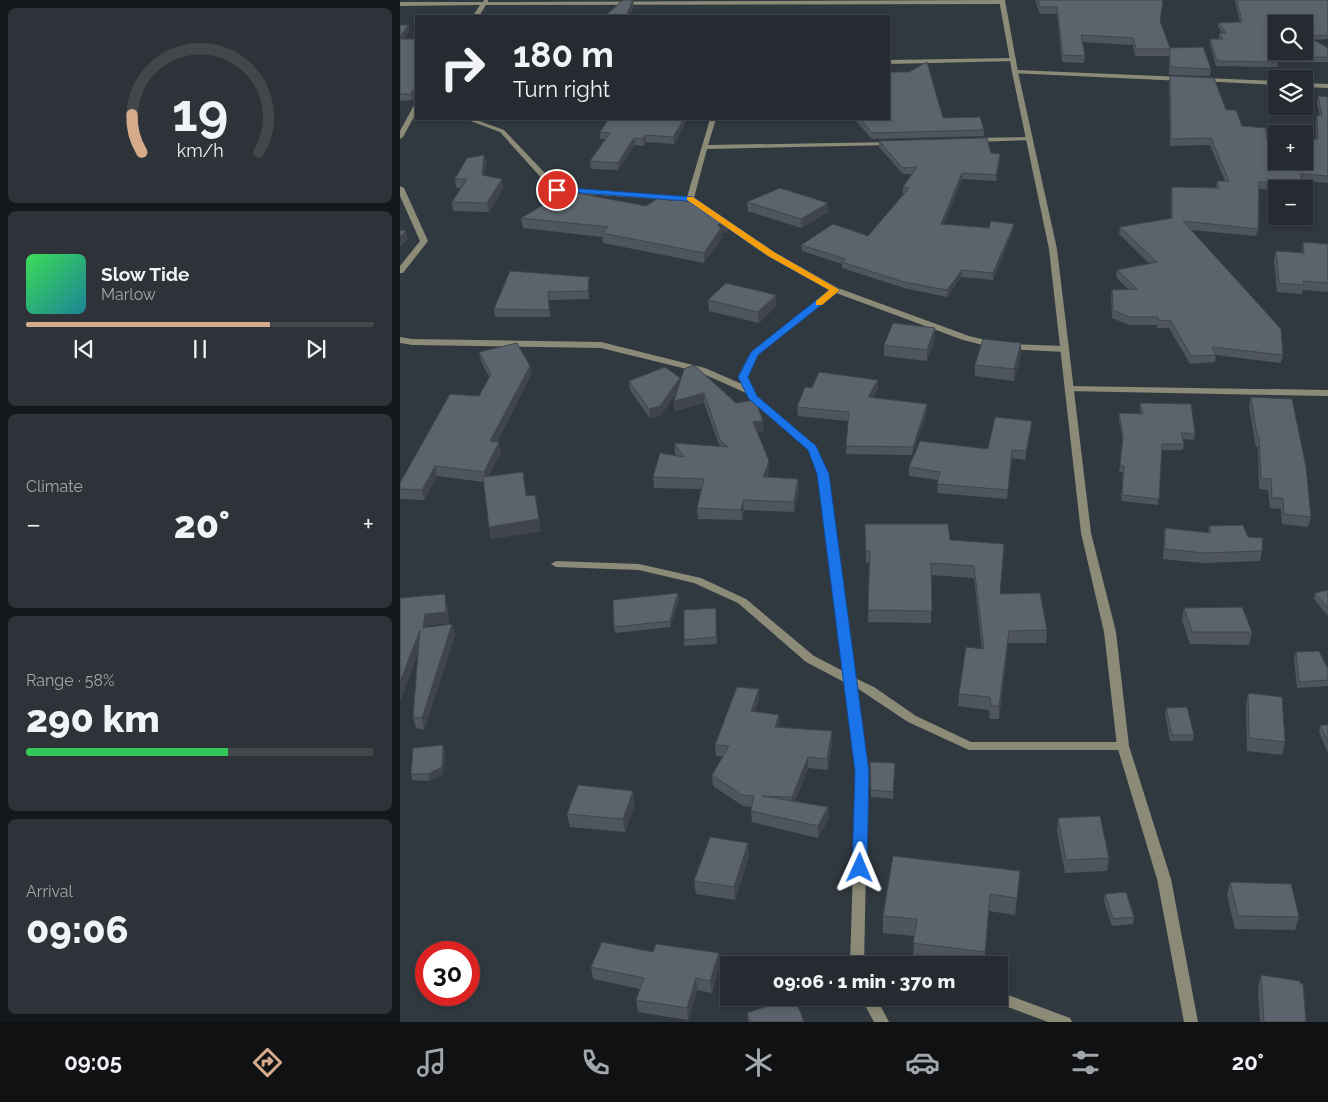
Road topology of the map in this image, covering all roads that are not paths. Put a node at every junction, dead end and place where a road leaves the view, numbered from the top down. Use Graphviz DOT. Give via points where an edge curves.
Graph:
graph roads {
  1 [pos="1002,1"];
  2 [pos="486,2"];
  3 [pos="400,4"];
  4 [pos="477,15"];
  5 [pos="1014,60"];
  6 [pos="890,62"];
  7 [pos="1014,72"];
  8 [pos="1186,79"];
  9 [pos="1196,79"];
  10 [pos="1268,83"];
  11 [pos="1313,85"];
  12 [pos="1328,86"];
  13 [pos="415,110"];
  14 [pos="471,120"];
  15 [pos="713,120"];
  16 [pos="400,137"];
  17 [pos="1030,139"];
  18 [pos="961,141"];
  19 [pos="902,142"];
  20 [pos="705,147"];
  21 [pos="400,188"];
  22 [pos="690,199"];
  23 [pos="400,271"];
  24 [pos="835,290"];
  25 [pos="400,340"];
  26 [pos="1064,349"];
  27 [pos="1069,389"];
  28 [pos="750,391"];
  29 [pos="1328,393"];
  30 [pos="556,564"];
  31 [pos="851,680"];
  32 [pos="1124,746"];
  33 [pos="857,956"];
  34 [pos="1008,1001"];
  35 [pos="873,1006"];
  36 [pos="882,1022"];
  37 [pos="1065,1022"];
  38 [pos="1191,1022"];
  1 -- 2 [label="street"];
  1 -- 5 [label="street"];
  2 -- 3 [label="street"];
  2 -- 4 [label="street"];
  5 -- 6 [label="street"];
  5 -- 7 [label="street"];
  7 -- 8 [label="street"];
  7 -- 17 [label="street"];
  9 -- 10 [label="street"];
  11 -- 12 [label="street"];
  13 -- 16 [label="street"];
  14 -- 22 [label="street" via="502,131 557,190"];
  15 -- 20 [label="street"];
  17 -- 18 [label="street"];
  17 -- 26 [label="street" via="1053,249"];
  19 -- 20 [label="street"];
  20 -- 22 [label="street"];
  21 -- 23 [label="street" via="424,241"];
  22 -- 24 [label="street" via="771,254"];
  24 -- 26 [label="street" via="966,338 1001,347"];
  24 -- 28 [label="street" via="754,354 743,377"];
  25 -- 28 [label="street" via="601,345 702,370"];
  26 -- 27 [label="street"];
  27 -- 29 [label="street"];
  27 -- 32 [label="street" via="1086,534 1110,632"];
  28 -- 31 [label="street" via="813,448 823,474"];
  30 -- 31 [label="street" via="639,567 697,580 742,601 810,658"];
  31 -- 32 [label="street" via="912,719 970,746"];
  31 -- 33 [label="street" via="862,772"];
  32 -- 38 [label="street" via="1164,879"];
  34 -- 37 [label="street"];
  35 -- 36 [label="street"];
}
